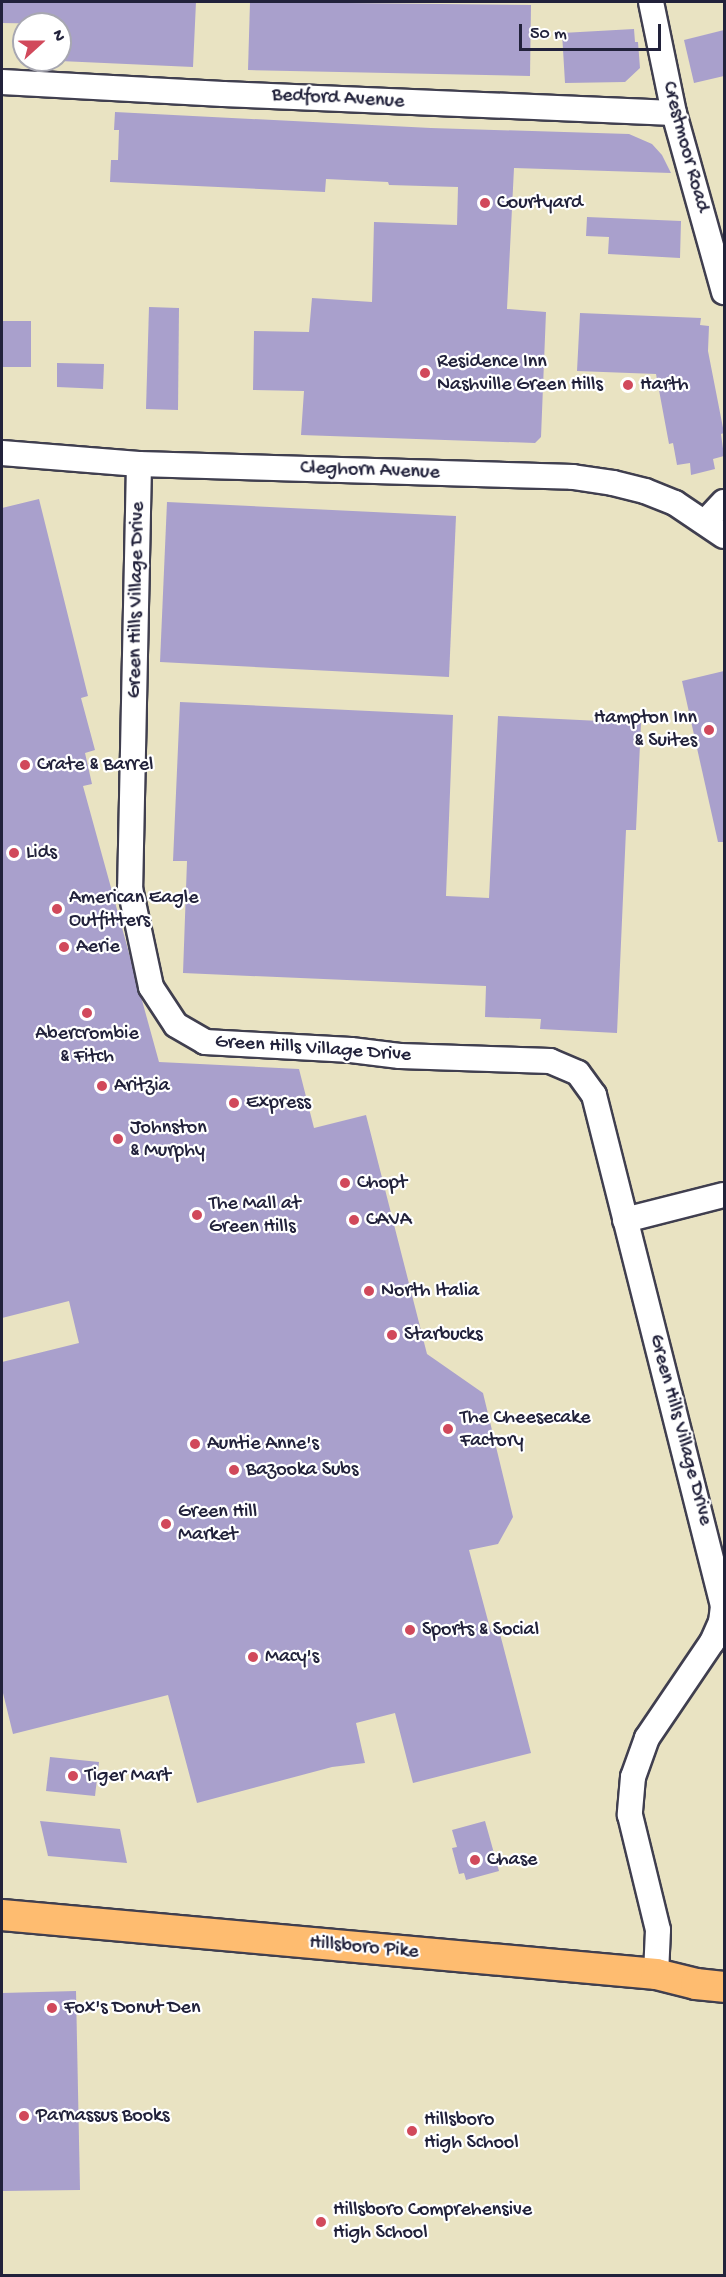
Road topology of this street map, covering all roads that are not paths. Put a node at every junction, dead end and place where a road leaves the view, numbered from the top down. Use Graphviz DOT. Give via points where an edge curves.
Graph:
graph roads {
  1 [pos="651,2"];
  2 [pos="2,82"];
  3 [pos="674,112"];
  4 [pos="724,292"];
  5 [pos="2,453"];
  6 [pos="139,464"];
  7 [pos="724,502"];
  8 [pos="715,529"];
  9 [pos="724,1195"];
  10 [pos="625,1220"];
  11 [pos="2,1915"];
  12 [pos="656,1974"];
  13 [pos="724,1987"];
  1 -- 3 [label="street, Crestmoor Road"];
  2 -- 3 [label="street, Bedford Avenue"];
  3 -- 4 [label="street, Crestmoor Road"];
  5 -- 6 [label="street, Cleghorn Avenue"];
  6 -- 8 [label="street, Cleghorn Avenue" via="573,477 645,491 675,503"];
  6 -- 10 [label="street, Green Hills Village Drive" via="130,888 151,987 176,1025 205,1042 400,1056 550,1061 578,1073 594,1095"];
  7 -- 8 [label="street"];
  9 -- 10 [label="street"];
  10 -- 12 [label="street, Green Hills Village Drive" via="723,1606 712,1641 647,1738 633,1778 630,1815 658,1930"];
  11 -- 12 [label="main road, Hillsboro Pike"];
  12 -- 13 [label="main road, Hillsboro Pike"];
}
